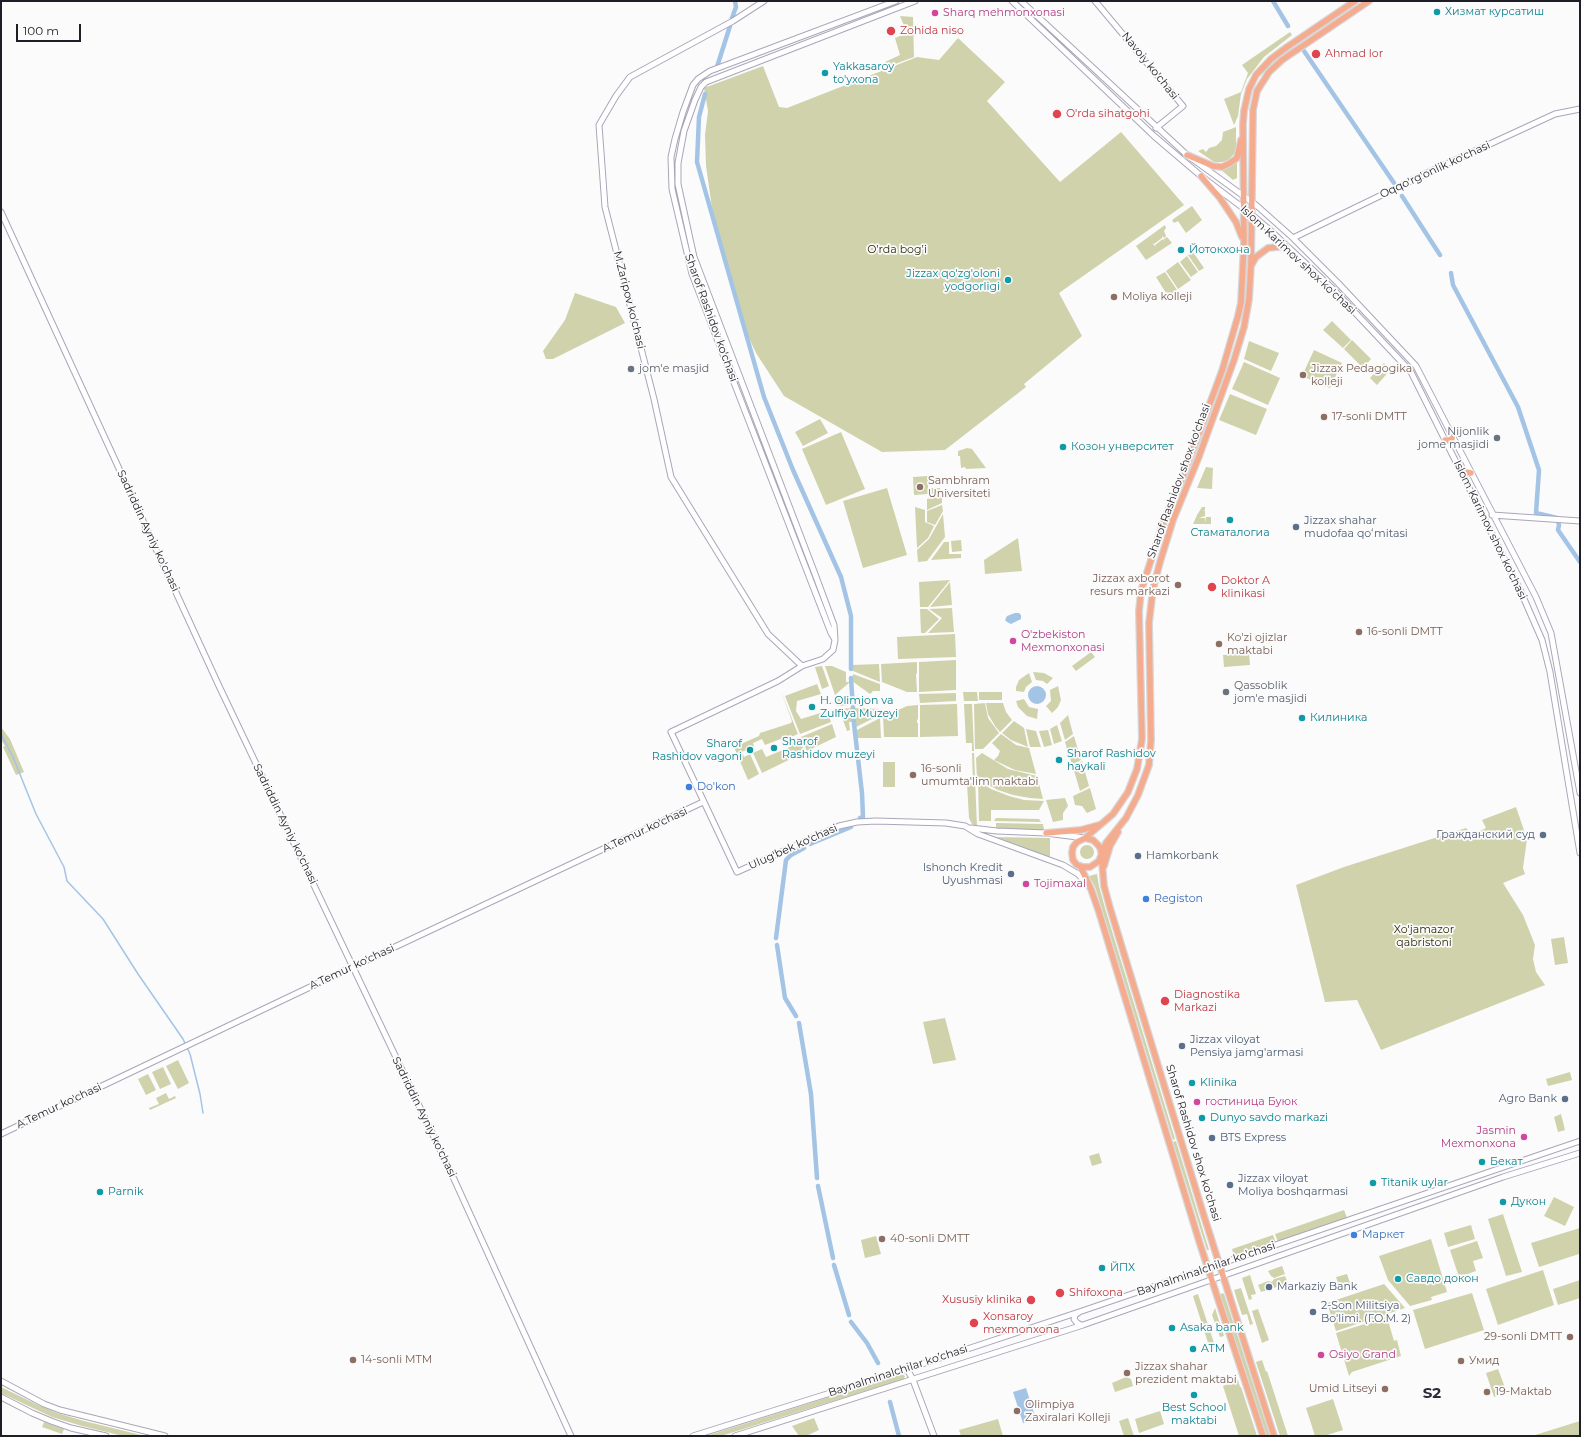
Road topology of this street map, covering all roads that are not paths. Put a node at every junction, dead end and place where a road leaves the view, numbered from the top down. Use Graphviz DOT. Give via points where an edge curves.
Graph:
graph roads {
  1 [pos="764,1"];
  2 [pos="896,1"];
  3 [pos="915,1"];
  4 [pos="1012,1"];
  5 [pos="1021,1"];
  6 [pos="1095,1"];
  7 [pos="1355,1"];
  8 [pos="1369,1"];
  9 [pos="760,52"];
  10 [pos="762,59"];
  11 [pos="1580,109"];
  12 [pos="1243,124"];
  13 [pos="1156,128"];
  14 [pos="1178,147"];
  15 [pos="1173,152"];
  16 [pos="1187,156"];
  17 [pos="1201,176"];
  18 [pos="1244,197"];
  19 [pos="1252,202"];
  20 [pos="1244,208"];
  21 [pos="1,212"];
  22 [pos="1251,214"];
  23 [pos="1293,238"];
  24 [pos="1244,244"];
  25 [pos="1286,246"];
  26 [pos="1251,264"];
  27 [pos="699,272"];
  28 [pos="692,274"];
  29 [pos="1205,414"];
  30 [pos="1213,417"];
  31 [pos="1452,436"];
  32 [pos="1445,440"];
  33 [pos="1471,473"];
  34 [pos="1464,477"];
  35 [pos="1492,514"];
  36 [pos="1580,521"];
  37 [pos="835,640"];
  38 [pos="802,666"];
  39 [pos="1580,793"];
  40 [pos="703,802"];
  41 [pos="1126,818"];
  42 [pos="1103,823"];
  43 [pos="968,828"];
  44 [pos="1046,833"];
  45 [pos="1085,838"];
  46 [pos="1580,853"];
  47 [pos="1101,854"];
  48 [pos="1063,865"];
  49 [pos="1080,866"];
  50 [pos="1104,886"];
  51 [pos="1091,889"];
  52 [pos="351,967"];
  53 [pos="1,1134"];
  54 [pos="1580,1141"];
  55 [pos="1580,1153"];
  56 [pos="1219,1264"];
  57 [pos="1208,1268"];
  58 [pos="1223,1275"];
  59 [pos="1212,1278"];
  60 [pos="1079,1312"];
  61 [pos="1083,1324"];
  62 [pos="907,1369"];
  63 [pos="914,1380"];
  64 [pos="1,1381"];
  65 [pos="1,1397"];
  66 [pos="106,1436"];
  67 [pos="165,1436"];
  68 [pos="570,1436"];
  69 [pos="693,1436"];
  70 [pos="734,1436"];
  71 [pos="934,1436"];
  72 [pos="1263,1436"];
  73 [pos="1274,1436"];
  1 -- 38 [label="main road, M.Zaripov ko'chasi" via="733,21 630,77 599,125 606,207 671,477 768,634"];
  2 -- 9 [label="main road, Sharof Rashidov ko'chasi"];
  3 -- 10 [label="main road"];
  4 -- 15 [label="main road, Islom Karimov shox ko'chasi"];
  5 -- 13 [label="main road, Islom Karimov shox ko'chasi"];
  6 -- 13 [label="main road, Navoiy ko'chasi" via="1183,106"];
  7 -- 12 [label="main road" via="1287,47 1256,75 1249,89"];
  8 -- 19 [label="main road, Sharof Rashidov shox ko'chasi" via="1282,60 1261,83 1254,110"];
  9 -- 10 [label="main road"];
  9 -- 28 [label="main road, Sharof Rashidov ko'chasi" via="698,79 693,85 675,139 671,157 672,189"];
  10 -- 27 [label="main road" via="706,82 695,100 684,131 678,163 678,184"];
  11 -- 23 [label="main road, Oqqo'rg'onlik ko'chasi" via="1555,114"];
  12 -- 16 [label="main road" via="1238,155 1230,163 1213,166"];
  12 -- 18 [label="main road, Sharof Rashidov shox ko'chasi"];
  13 -- 14 [label="main road, Islom Karimov shox ko'chasi"];
  14 -- 15 [label="main road"];
  14 -- 16 [label="main road, Islom Karimov shox ko'chasi"];
  15 -- 17 [label="main road, Islom Karimov shox ko'chasi"];
  16 -- 18 [label="main road, Islom Karimov shox ko'chasi"];
  17 -- 20 [label="main road, Islom Karimov shox ko'chasi"];
  17 -- 24 [label="main road" via="1236,222"];
  18 -- 19 [label="main road, Islom Karimov shox ko'chasi"];
  18 -- 20 [label="main road, Sharof Rashidov shox ko'chasi"];
  19 -- 22 [label="main road, Sharof Rashidov shox ko'chasi"];
  19 -- 23 [label="main road, Islom Karimov shox ko'chasi"];
  20 -- 22 [label="main road, Islom Karimov shox ko'chasi"];
  20 -- 24 [label="main road, Sharof Rashidov shox ko'chasi"];
  21 -- 52 [label="main road, Sadriddin Ayniy ko'chasi"];
  22 -- 25 [label="main road, Islom Karimov shox ko'chasi"];
  22 -- 26 [label="main road, Sharof Rashidov shox ko'chasi"];
  23 -- 31 [label="main road, Islom Karimov shox ko'chasi" via="1416,366"];
  24 -- 29 [label="main road, Sharof Rashidov shox ko'chasi" via="1241,303 1237,321"];
  25 -- 26 [label="main road" via="1268,248"];
  25 -- 32 [label="main road, Islom Karimov shox ko'chasi" via="1332,288 1411,372"];
  26 -- 30 [label="main road, Sharof Rashidov shox ko'chasi" via="1244,327"];
  27 -- 28 [label="main road"];
  27 -- 37 [label="main road" via="834,625"];
  28 -- 37 [label="main road, Sharof Rashidov ko'chasi"];
  29 -- 30 [label="main road" via="1210,413"];
  29 -- 42 [label="main road, Sharof Rashidov shox ko'chasi" via="1160,532 1141,591 1138,611 1142,738 1139,763 1125,798"];
  30 -- 41 [label="main road, Sharof Rashidov shox ko'chasi" via="1173,520 1153,589 1149,623 1150,754 1141,790"];
  31 -- 32 [label="main road" via="1449,441"];
  31 -- 33 [label="main road, Islom Karimov shox ko'chasi"];
  32 -- 34 [label="main road, Islom Karimov shox ko'chasi"];
  33 -- 34 [label="main road" via="1466,472"];
  33 -- 35 [label="main road, Islom Karimov shox ko'chasi"];
  34 -- 46 [label="main road, Islom Karimov shox ko'chasi" via="1542,640 1551,679"];
  35 -- 36 [label="main road"];
  35 -- 39 [label="main road, Islom Karimov shox ko'chasi" via="1536,598 1551,633"];
  37 -- 38 [label="main road" via="833,650 823,659"];
  38 -- 40 [label="main road" via="778,681 671,732"];
  40 -- 43 [label="main road, Ulug'bek ko'chasi" via="737,872 839,826 857,822 946,823"];
  40 -- 52 [label="main road, A.Temur ko'chasi"];
  41 -- 47 [label="main road, Sharof Rashidov shox ko'chasi" via="1106,843"];
  41 -- 50 [label="main road" via="1107,854"];
  42 -- 44 [label="main road" via="1081,830"];
  42 -- 45 [label="main road, Sharof Rashidov shox ko'chasi"];
  43 -- 44 [label="main road"];
  43 -- 48 [label="main road" via="988,838"];
  44 -- 45 [label="main road"];
  45 -- 47 [label="main road" via="1097,843"];
  45 -- 49 [label="main road, Sharof Rashidov shox ko'chasi" via="1077,842 1072,850 1073,860"];
  47 -- 49 [label="main road, Sharof Rashidov shox ko'chasi" via="1094,866"];
  47 -- 50 [label="main road, Sharof Rashidov shox ko'chasi"];
  48 -- 49 [label="main road"];
  48 -- 51 [label="main road" via="1078,874"];
  49 -- 51 [label="main road, Sharof Rashidov shox ko'chasi"];
  50 -- 56 [label="main road, Sharof Rashidov shox ko'chasi"];
  51 -- 57 [label="main road, Sharof Rashidov shox ko'chasi"];
  52 -- 53 [label="main road, A.Temur ko'chasi"];
  52 -- 68 [label="main road, Sadriddin Ayniy ko'chasi" via="454,1179"];
  54 -- 56 [label="main road, Baynalminalchilar ko’chasi"];
  55 -- 58 [label="main road, Baynalminalchilar ko’chasi" via="1503,1177"];
  56 -- 57 [label="main road, Baynalminalchilar ko’chasi"];
  56 -- 58 [label="main road, Sharof Rashidov shox ko'chasi"];
  57 -- 59 [label="main road, Sharof Rashidov shox ko'chasi"];
  57 -- 60 [label="main road, Baynalminalchilar ko’chasi"];
  58 -- 59 [label="main road, Baynalminalchilar ko’chasi"];
  58 -- 73 [label="main road, Sharof Rashidov shox ko'chasi"];
  59 -- 61 [label="main road, Baynalminalchilar ko’chasi"];
  59 -- 72 [label="main road, Sharof Rashidov shox ko'chasi"];
  60 -- 61 [label="main road" via="1075,1321"];
  60 -- 62 [label="main road, Baynalminalchilar ko’chasi"];
  61 -- 63 [label="main road, Baynalminalchilar ko’chasi"];
  62 -- 63 [label="main road"];
  62 -- 69 [label="main road, Baynalminalchilar ko’chasi"];
  63 -- 70 [label="main road, Baynalminalchilar ko’chasi"];
  63 -- 71 [label="main road"];
  64 -- 67 [label="main road" via="60,1410"];
  65 -- 66 [label="main road" via="51,1421"];
}
